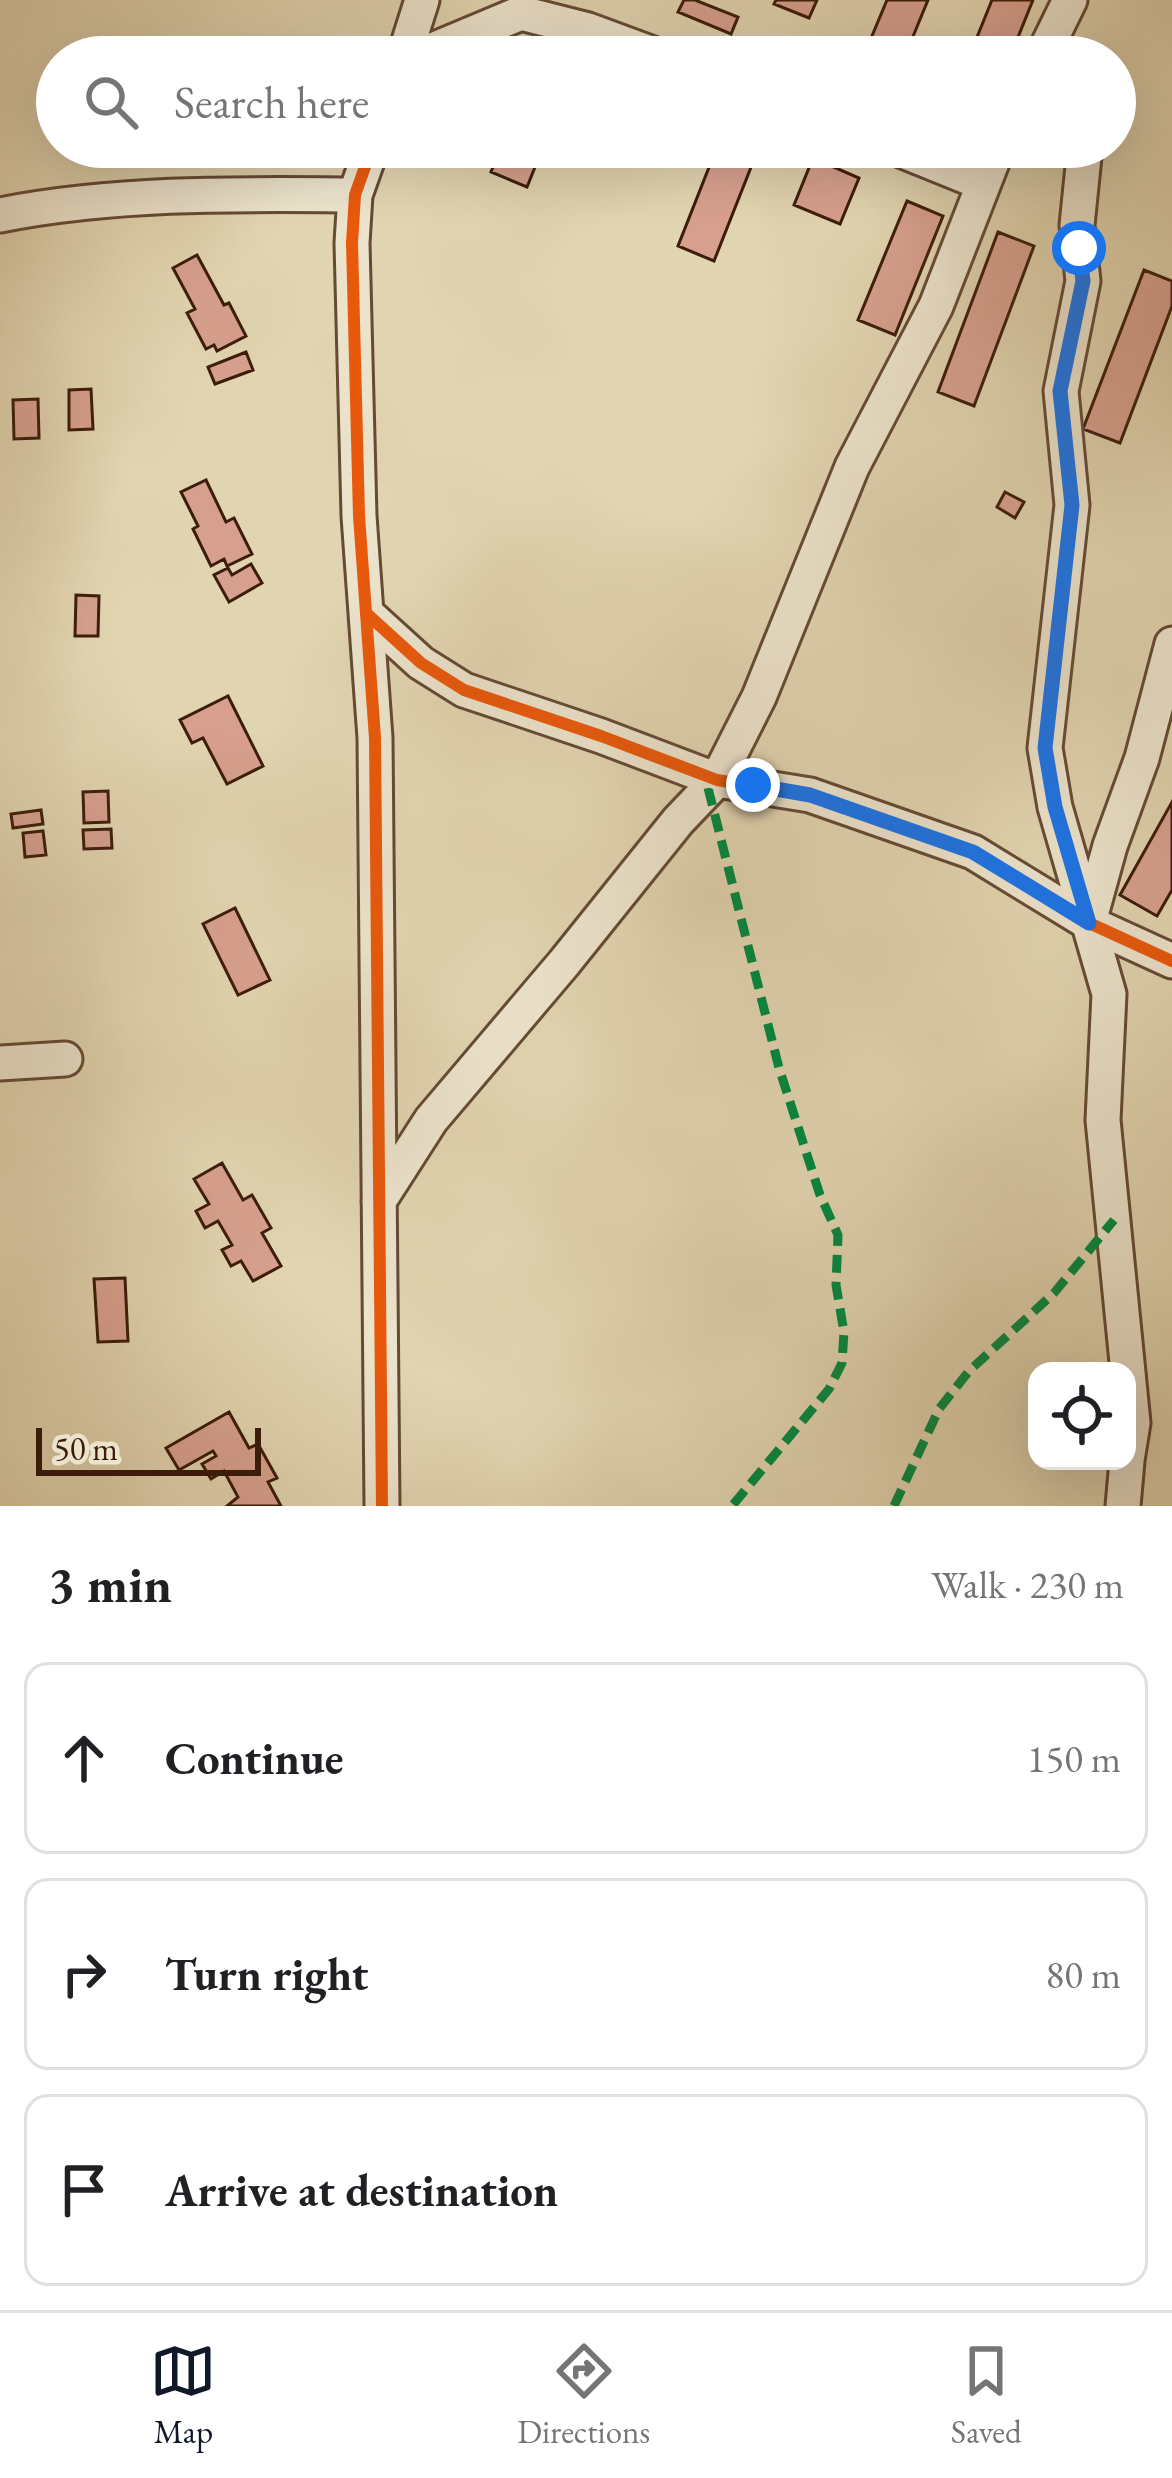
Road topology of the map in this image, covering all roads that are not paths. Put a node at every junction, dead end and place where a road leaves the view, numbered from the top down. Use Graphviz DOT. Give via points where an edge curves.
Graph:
graph roads {
  1 [pos="422,0"];
  2 [pos="532,7"];
  3 [pos="411,36"];
  4 [pos="465,36"];
  5 [pos="604,36"];
  6 [pos="365,168"];
  7 [pos="945,168"];
  8 [pos="989,168"];
  9 [pos="1083,168"];
  10 [pos="982,183"];
  11 [pos="355,195"];
  12 [pos="0,215"];
  13 [pos="366,613"];
  14 [pos="1172,644"];
  15 [pos="716,780"];
  16 [pos="1089,923"];
  17 [pos="1172,961"];
  18 [pos="65,1059"];
  19 [pos="0,1063"];
  20 [pos="380,1201"];
  21 [pos="1127,1362"];
  22 [pos="1126,1470"];
  23 [pos="382,1506"];
  24 [pos="1123,1506"];
  1 -- 3 [label="street"];
  2 -- 4 [label="street"];
  2 -- 5 [label="street"];
  6 -- 11 [label="street"];
  7 -- 10 [label="street"];
  8 -- 10 [label="street"];
  9 -- 16 [label="street" via="1083,281 1060,391 1072,505 1045,748"];
  10 -- 15 [label="street" via="936,306 852,467 759,697"];
  11 -- 12 [label="street" via="201,193"];
  11 -- 13 [label="street"];
  13 -- 15 [label="street" via="464,690"];
  13 -- 20 [label="street" via="376,738"];
  14 -- 16 [label="street"];
  15 -- 16 [label="street" via="810,795 973,852"];
  15 -- 20 [label="street" via="431,1120"];
  16 -- 17 [label="street"];
  16 -- 21 [label="street" via="1109,994 1103,1120"];
  18 -- 19 [label="street"];
  20 -- 23 [label="street"];
  22 -- 24 [label="street"];
}
